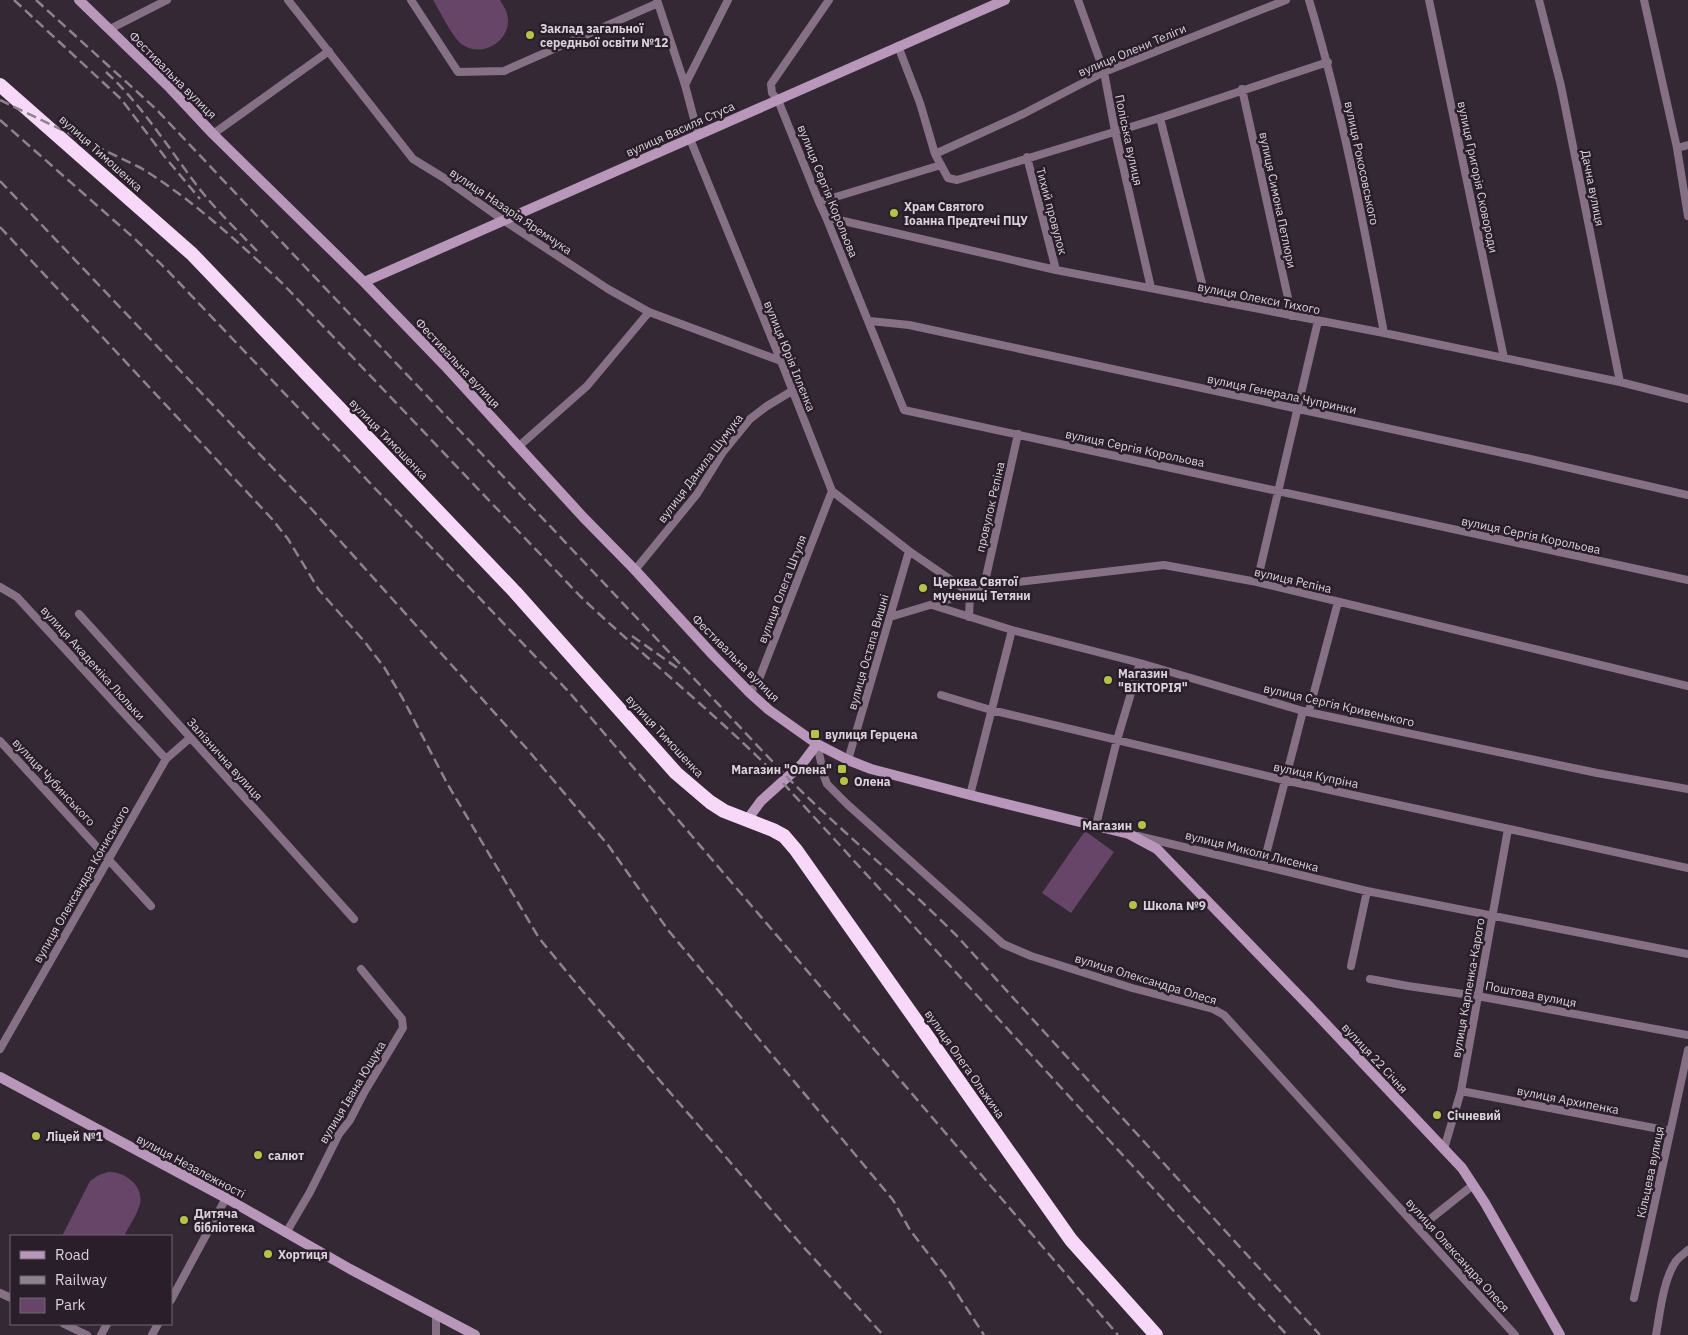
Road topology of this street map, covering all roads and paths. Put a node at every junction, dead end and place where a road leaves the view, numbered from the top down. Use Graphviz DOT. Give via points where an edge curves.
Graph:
graph roads {
  1 [pos="79,0"];
  2 [pos="167,0"];
  3 [pos="288,0"];
  4 [pos="411,0"];
  5 [pos="728,0"];
  6 [pos="829,0"];
  7 [pos="1005,0"];
  8 [pos="1078,0"];
  9 [pos="1286,0"];
  10 [pos="1309,0"];
  11 [pos="1429,0"];
  12 [pos="1539,0"];
  13 [pos="1644,0"];
  14 [pos="658,2"];
  15 [pos="110,29"];
  16 [pos="898,46"];
  17 [pos="329,51"];
  18 [pos="1328,62"];
  19 [pos="1104,72"];
  20 [pos="0,85"];
  21 [pos="685,85"];
  22 [pos="1242,89"];
  23 [pos="778,100"];
  24 [pos="1160,118"];
  25 [pos="1114,131"];
  26 [pos="213,134"];
  27 [pos="694,137"];
  28 [pos="1688,145"];
  29 [pos="1677,148"];
  30 [pos="935,154"];
  31 [pos="1027,158"];
  32 [pos="941,165"];
  33 [pos="818,202"];
  34 [pos="1688,216"];
  35 [pos="826,217"];
  36 [pos="503,220"];
  37 [pos="1056,270"];
  38 [pos="364,282"];
  39 [pos="1151,288"];
  40 [pos="1206,299"];
  41 [pos="649,312"];
  42 [pos="1292,316"];
  43 [pos="870,321"];
  44 [pos="1318,321"];
  45 [pos="1384,333"];
  46 [pos="1504,358"];
  47 [pos="782,362"];
  48 [pos="1620,382"];
  49 [pos="792,391"];
  50 [pos="1688,399"];
  51 [pos="1297,409"];
  52 [pos="1018,434"];
  53 [pos="518,447"];
  54 [pos="832,491"];
  55 [pos="1279,492"];
  56 [pos="1688,495"];
  57 [pos="909,551"];
  58 [pos="635,570"];
  59 [pos="1688,580"];
  60 [pos="1257,582"];
  61 [pos="984,586"];
  62 [pos="0,587"];
  63 [pos="970,593"];
  64 [pos="1338,602"];
  65 [pos="932,605"];
  66 [pos="79,614"];
  67 [pos="890,617"];
  68 [pos="969,617"];
  69 [pos="1012,630"];
  70 [pos="1140,663"];
  71 [pos="1688,686"];
  72 [pos="750,693"];
  73 [pos="941,696"];
  74 [pos="991,710"];
  75 [pos="1306,711"];
  76 [pos="190,738"];
  77 [pos="1117,740"];
  78 [pos="0,741"];
  79 [pos="818,744"];
  80 [pos="166,759"];
  81 [pos="848,760"];
  82 [pos="1284,780"];
  83 [pos="1688,789"];
  84 [pos="970,795"];
  85 [pos="746,820"];
  86 [pos="1096,825"];
  87 [pos="1508,829"];
  88 [pos="1129,834"];
  89 [pos="109,858"];
  90 [pos="1263,866"];
  91 [pos="1688,868"];
  92 [pos="1367,891"];
  93 [pos="151,906"];
  94 [pos="1492,915"];
  95 [pos="354,919"];
  96 [pos="1688,954"];
  97 [pos="1351,966"];
  98 [pos="360,969"];
  99 [pos="1370,979"];
  100 [pos="1477,996"];
  101 [pos="1688,1035"];
  102 [pos="0,1049"];
  103 [pos="1688,1050"];
  104 [pos="0,1077"];
  105 [pos="1461,1091"];
  106 [pos="1670,1131"];
  107 [pos="1444,1149"];
  108 [pos="1473,1185"];
  109 [pos="226,1198"];
  110 [pos="1419,1228"];
  111 [pos="286,1232"];
  112 [pos="1688,1250"];
  113 [pos="172,1298"];
  114 [pos="1634,1298"];
  115 [pos="436,1314"];
  116 [pos="66,1325"];
  117 [pos="87,1335"];
  118 [pos="436,1335"];
  119 [pos="476,1335"];
  120 [pos="1156,1335"];
  121 [pos="1515,1335"];
  122 [pos="1560,1335"];
  123 [pos="1656,1335"];
  1 -- 15 [label="street, Фестивальна вулиця"];
  2 -- 15 [label="street"];
  3 -- 17 [label="street, вулиця Назарія Яремчука"];
  4 -- 14 [label="street" via="458,72 504,70"];
  5 -- 21 [label="street"];
  6 -- 23 [label="street, вулиця Сергія Корольова" via="771,84 772,93"];
  7 -- 16 [label="street, вулиця Василя Стуса"];
  8 -- 19 [label="street, Поліська вулиця"];
  9 -- 19 [label="street, вулиця Олени Теліги"];
  10 -- 18 [label="street, вулиця Рокосовського"];
  11 -- 46 [label="street, вулиця Григорія Сковороди"];
  12 -- 48 [label="street, Дачна вулиця" via="1561,86"];
  13 -- 29 [label="street"];
  14 -- 21 [label="street, вулиця Юрія Іллєнка"];
  15 -- 26 [label="street, Фестивальна вулиця"];
  16 -- 23 [label="street, вулиця Василя Стуса"];
  16 -- 30 [label="street"];
  17 -- 26 [label="street"];
  17 -- 36 [label="street, вулиця Назарія Яремчука" via="413,159"];
  18 -- 22 [label="street"];
  18 -- 45 [label="street, вулиця Рокосовського"];
  19 -- 25 [label="street, Поліська вулиця"];
  19 -- 30 [label="street, вулиця Олени Теліги" via="1024,114"];
  20 -- 85 [label="highway, вулиця Тимошенка" via="192,254 515,592 676,773 710,802"];
  21 -- 27 [label="street, вулиця Юрія Іллєнка"];
  22 -- 24 [label="street"];
  22 -- 42 [label="street, вулиця Симона Петлюри"];
  23 -- 27 [label="street, вулиця Василя Стуса"];
  23 -- 33 [label="street, вулиця Сергія Корольова"];
  24 -- 25 [label="street"];
  24 -- 40 [label="street"];
  25 -- 31 [label="street"];
  25 -- 39 [label="street, Поліська вулиця"];
  26 -- 38 [label="street, Фестивальна вулиця"];
  27 -- 36 [label="street, вулиця Василя Стуса"];
  27 -- 47 [label="street, вулиця Юрія Іллєнка"];
  28 -- 29 [label="street"];
  29 -- 34 [label="street"];
  30 -- 32 [label="street"];
  31 -- 32 [label="street" via="957,180 948,178"];
  31 -- 37 [label="street, Тихий провулок"];
  32 -- 33 [label="street"];
  33 -- 35 [label="street, вулиця Сергія Корольова"];
  35 -- 37 [label="street, вулиця Олекси Тихого"];
  35 -- 43 [label="street, вулиця Сергія Корольова"];
  36 -- 38 [label="street, вулиця Василя Стуса"];
  36 -- 41 [label="street, вулиця Назарія Яремчука" via="608,290"];
  37 -- 39 [label="street, вулиця Олекси Тихого"];
  38 -- 53 [label="street, Фестивальна вулиця"];
  39 -- 40 [label="street, вулиця Олекси Тихого"];
  40 -- 42 [label="street, вулиця Олекси Тихого"];
  41 -- 47 [label="street, вулиця Назарія Яремчука"];
  41 -- 53 [label="street" via="587,386"];
  42 -- 44 [label="street, вулиця Олекси Тихого"];
  43 -- 51 [label="street, вулиця Генерала Чупринки" via="909,325"];
  43 -- 52 [label="street, вулиця Сергія Корольова" via="904,410"];
  44 -- 45 [label="street, вулиця Олекси Тихого"];
  44 -- 51 [label="street"];
  45 -- 46 [label="street, вулиця Олекси Тихого"];
  46 -- 48 [label="street, вулиця Олекси Тихого"];
  47 -- 49 [label="street, вулиця Юрія Іллєнка"];
  48 -- 50 [label="street, вулиця Олекси Тихого"];
  49 -- 54 [label="street, вулиця Юрія Іллєнка"];
  49 -- 58 [label="street, вулиця Данила Шумука" via="750,419 723,452 697,494"];
  51 -- 55 [label="street"];
  51 -- 56 [label="street, вулиця Генерала Чупринки"];
  52 -- 55 [label="street, вулиця Сергія Корольова"];
  52 -- 61 [label="street, провулок Рєпіна"];
  53 -- 58 [label="street, Фестивальна вулиця"];
  54 -- 57 [label="street"];
  54 -- 72 [label="street, вулиця Олега Штуля" via="759,679"];
  55 -- 59 [label="street, вулиця Сергія Корольова"];
  55 -- 60 [label="street"];
  57 -- 63 [label="street"];
  57 -- 67 [label="street, вулиця Остапа Вишні"];
  58 -- 72 [label="street, Фестивальна вулиця"];
  60 -- 61 [label="street, вулиця Рєпіна" via="1164,565"];
  60 -- 64 [label="street, вулиця Рєпіна"];
  61 -- 63 [label="street, вулиця Рєпіна"];
  62 -- 80 [label="street, вулиця Академіка Люльки" via="17,597"];
  63 -- 65 [label="street, вулиця Рєпіна"];
  63 -- 68 [label="street"];
  64 -- 71 [label="street, вулиця Рєпіна"];
  64 -- 75 [label="street"];
  65 -- 67 [label="street, вулиця Рєпіна"];
  65 -- 68 [label="street, вулиця Сергія Кривенького"];
  66 -- 76 [label="street, Залізнична вулиця"];
  67 -- 81 [label="street, вулиця Остапа Вишні"];
  68 -- 69 [label="street, вулиця Сергія Кривенького"];
  69 -- 70 [label="street, вулиця Сергія Кривенького"];
  69 -- 74 [label="street"];
  70 -- 75 [label="street, вулиця Сергія Кривенького"];
  70 -- 77 [label="street"];
  72 -- 79 [label="street, Фестивальна вулиця"];
  73 -- 74 [label="street, вулиця Купріна"];
  74 -- 77 [label="street, вулиця Купріна"];
  74 -- 84 [label="street"];
  75 -- 82 [label="street"];
  75 -- 83 [label="street, вулиця Сергія Кривенького"];
  76 -- 80 [label="street, вулиця Олександра Кониського"];
  76 -- 95 [label="street, Залізнична вулиця"];
  77 -- 82 [label="street, вулиця Купріна"];
  77 -- 86 [label="street"];
  78 -- 89 [label="street, вулиця Чубинського"];
  79 -- 81 [label="street, вулиця Миколи Лисенка"];
  79 -- 85 [label="street"];
  79 -- 110 [label="street, вулиця Олександра Олеся" via="827,784 1003,944 1031,956 1213,1009 1224,1015"];
  80 -- 89 [label="street, вулиця Олександра Кониського"];
  81 -- 84 [label="street, вулиця Миколи Лисенка"];
  82 -- 87 [label="street, вулиця Купріна"];
  82 -- 90 [label="street"];
  84 -- 86 [label="street, вулиця Миколи Лисенка"];
  85 -- 120 [label="highway, вулиця Олега Ольжича" via="784,836 796,850 1071,1240"];
  86 -- 88 [label="street, вулиця Миколи Лисенка"];
  87 -- 91 [label="street, вулиця Купріна"];
  87 -- 94 [label="street, вулиця Карпенка-Карого"];
  88 -- 90 [label="street, вулиця Миколи Лисенка"];
  88 -- 107 [label="street, вулиця 22 Січня" via="1157,849"];
  89 -- 93 [label="street, вулиця Чубинського"];
  89 -- 102 [label="street, вулиця Олександра Кониського"];
  90 -- 92 [label="street, вулиця Миколи Лисенка"];
  92 -- 94 [label="street, вулиця Миколи Лисенка"];
  92 -- 97 [label="street"];
  94 -- 96 [label="street, вулиця Миколи Лисенка"];
  94 -- 100 [label="street, вулиця Карпенка-Карого"];
  98 -- 111 [label="street, вулиця Івана Ющука" via="402,1019 403,1028 339,1134"];
  99 -- 100 [label="street, Поштова вулиця"];
  100 -- 101 [label="street, Поштова вулиця"];
  100 -- 105 [label="street, вулиця Карпенка-Карого"];
  103 -- 106 [label="street, Кільцева вулиця"];
  104 -- 109 [label="street, вулиця Незалежності"];
  105 -- 106 [label="street, вулиця Архипенка"];
  105 -- 107 [label="street, вулиця Карпенка-Карого"];
  106 -- 114 [label="street, Кільцева вулиця"];
  107 -- 108 [label="street, вулиця 22 Січня"];
  108 -- 110 [label="street"];
  108 -- 122 [label="street, вулиця 22 Січня"];
  109 -- 111 [label="street, вулиця Незалежності"];
  109 -- 113 [label="street"];
  110 -- 121 [label="street, вулиця Олександра Олеся"];
  111 -- 115 [label="street, вулиця Незалежності"];
  112 -- 123 [label="street" via="1676,1260 1672,1270"];
  115 -- 118 [label="street"];
  115 -- 119 [label="street, вулиця Незалежності"];
  116 -- 117 [label="street"];
}
